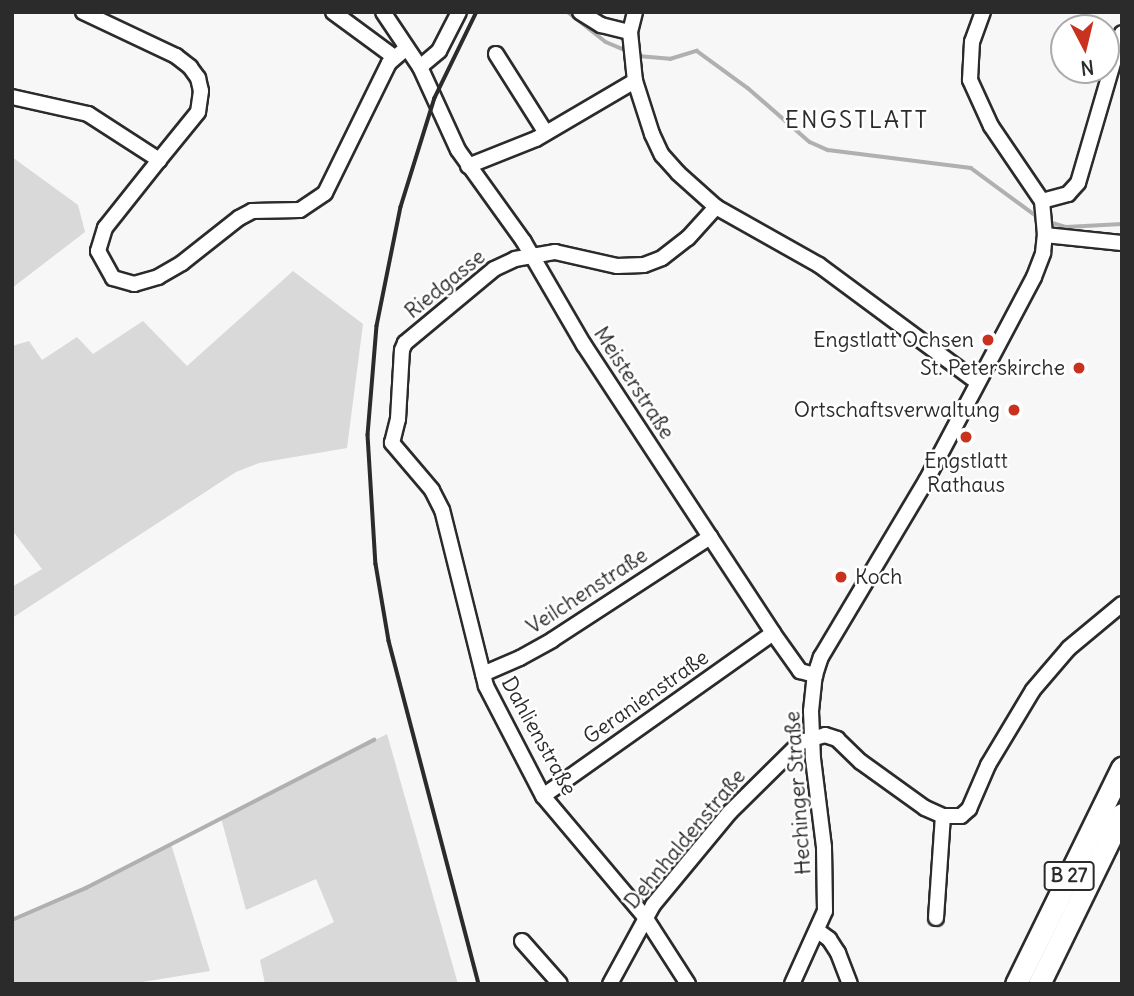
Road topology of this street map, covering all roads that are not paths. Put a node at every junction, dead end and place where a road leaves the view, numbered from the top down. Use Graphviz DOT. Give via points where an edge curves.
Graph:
graph roads {
  1 [pos="83,12"];
  2 [pos="333,12"];
  3 [pos="383,12"];
  4 [pos="459,12"];
  5 [pos="580,12"];
  6 [pos="635,12"];
  7 [pos="983,12"];
  8 [pos="1122,33"];
  9 [pos="630,38"];
  10 [pos="406,48"];
  11 [pos="496,54"];
  12 [pos="393,56"];
  13 [pos="420,67"];
  14 [pos="635,81"];
  15 [pos="12,97"];
  16 [pos="547,133"];
  17 [pos="159,160"];
  18 [pos="468,166"];
  19 [pos="716,207"];
  20 [pos="1043,207"];
  21 [pos="1045,235"];
  22 [pos="1122,243"];
  23 [pos="530,255"];
  24 [pos="977,382"];
  25 [pos="392,443"];
  26 [pos="710,537"];
  27 [pos="1122,604"];
  28 [pos="773,633"];
  29 [pos="483,674"];
  30 [pos="815,675"];
  31 [pos="812,736"];
  32 [pos="1122,768"];
  33 [pos="543,796"];
  34 [pos="1122,814"];
  35 [pos="943,816"];
  36 [pos="645,917"];
  37 [pos="936,918"];
  38 [pos="818,932"];
  39 [pos="522,941"];
  40 [pos="560,984"];
  41 [pos="610,984"];
  42 [pos="688,984"];
  43 [pos="792,984"];
  44 [pos="849,984"];
  45 [pos="1016,984"];
  46 [pos="1038,984"];
  1 -- 17 [label="street" via="176,55 198,78 198,112"];
  2 -- 12 [label="street"];
  3 -- 10 [label="street, Meisterstraße"];
  4 -- 13 [label="street" via="447,41"];
  5 -- 9 [label="street"];
  6 -- 9 [label="street"];
  7 -- 20 [label="street" via="972,42 971,80 991,126"];
  8 -- 20 [label="street" via="1078,183"];
  9 -- 14 [label="street"];
  10 -- 12 [label="street"];
  10 -- 13 [label="street, Meisterstraße"];
  11 -- 16 [label="street"];
  12 -- 17 [label="street" via="325,193 300,210 252,211 158,277 134,284 123,282 106,271 98,251 105,228"];
  13 -- 18 [label="street, Meisterstraße"];
  14 -- 16 [label="street"];
  14 -- 19 [label="street" via="662,155"];
  15 -- 17 [label="street" via="88,114"];
  16 -- 18 [label="street"];
  18 -- 23 [label="street, Meisterstraße"];
  19 -- 23 [label="street, Riedgasse" via="688,238 644,265 617,266 555,251"];
  19 -- 24 [label="street" via="819,265"];
  20 -- 21 [label="street, Hechinger Straße"];
  21 -- 22 [label="street"];
  21 -- 24 [label="street, Hechinger Straße" via="1034,277"];
  23 -- 25 [label="street, Riedgasse" via="494,269 405,343"];
  23 -- 26 [label="street, Meisterstraße"];
  24 -- 30 [label="street, Hechinger Straße" via="921,490 838,624"];
  25 -- 29 [label="street, Dahlienstraße" via="432,490 442,510"];
  26 -- 28 [label="street, Meisterstraße"];
  26 -- 29 [label="street, Veilchenstraße" via="552,640"];
  27 -- 35 [label="street" via="1069,648 1033,690 997,749 969,809 953,818"];
  28 -- 30 [label="street, Meisterstraße" via="800,671"];
  28 -- 33 [label="street, Geranienstraße"];
  29 -- 33 [label="street, Dahlienstraße"];
  30 -- 31 [label="street, Hechinger Straße"];
  31 -- 35 [label="street" via="837,738 861,762"];
  31 -- 36 [label="street, Dehnhaldenstraße" via="788,752 730,812"];
  31 -- 38 [label="street, Hechinger Straße" via="826,883 825,911"];
  32 -- 45 [label="highway, B 27"];
  33 -- 36 [label="street, Dahlienstraße"];
  34 -- 46 [label="highway, B 27"];
  35 -- 37 [label="street"];
  36 -- 41 [label="street, Dehnhaldenstraße"];
  36 -- 42 [label="street, Dahlienstraße"];
  38 -- 43 [label="street, Hechinger Straße"];
  38 -- 44 [label="street" via="838,953"];
  39 -- 40 [label="street"];
}
